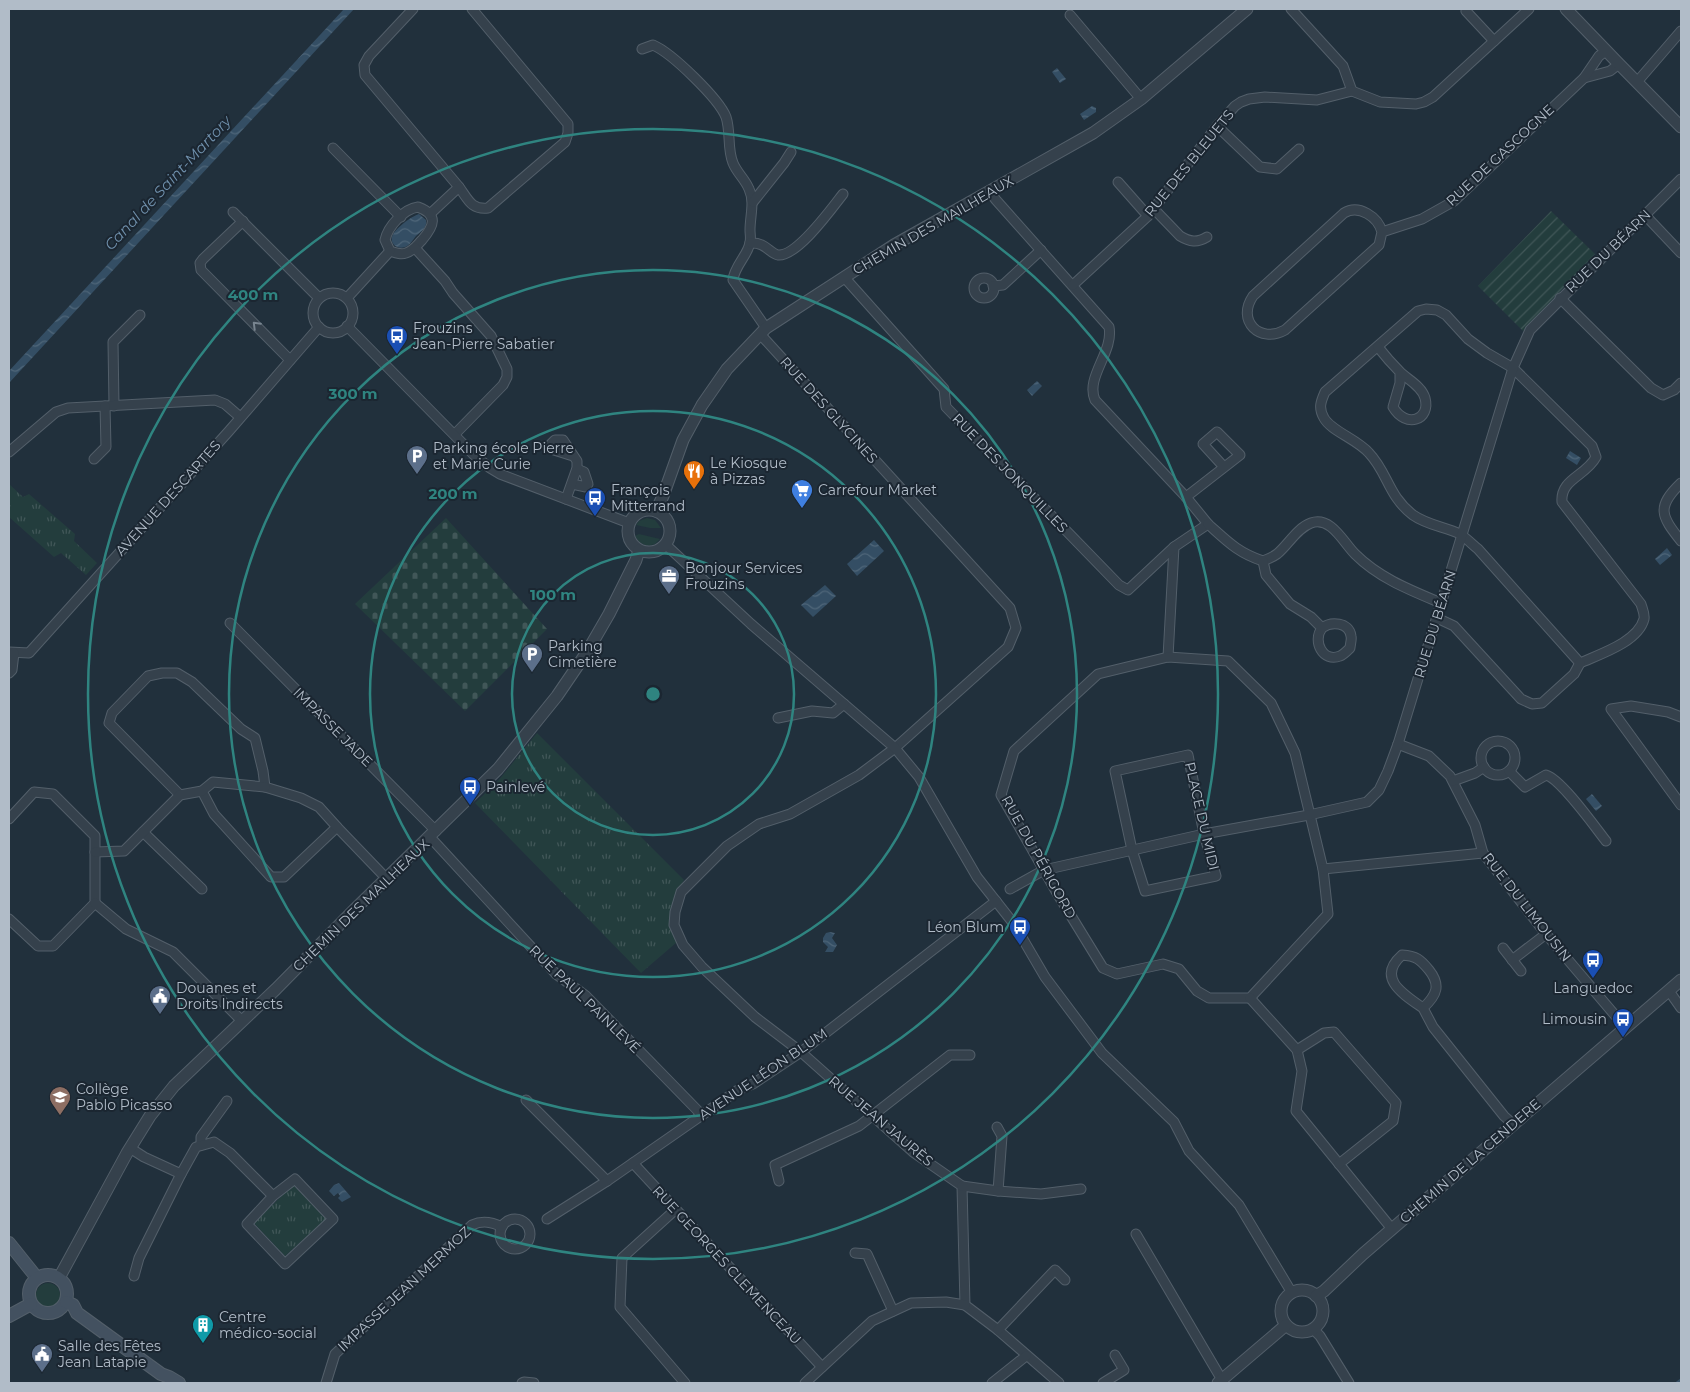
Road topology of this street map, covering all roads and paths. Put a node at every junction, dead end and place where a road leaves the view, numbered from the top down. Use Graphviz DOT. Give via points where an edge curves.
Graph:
graph roads {
  1 [pos="413,9"];
  2 [pos="472,9"];
  3 [pos="1247,9"];
  4 [pos="1291,9"];
  5 [pos="1467,9"];
  6 [pos="1529,9"];
  7 [pos="1566,9"];
  8 [pos="1070,15"];
  9 [pos="1681,31"];
  10 [pos="1494,41"];
  11 [pos="642,49"];
  12 [pos="1606,50"];
  13 [pos="1619,64"];
  14 [pos="1584,78"];
  15 [pos="1637,82"];
  16 [pos="1352,91"];
  17 [pos="1142,99"];
  18 [pos="1217,126"];
  19 [pos="1681,127"];
  20 [pos="333,148"];
  21 [pos="1299,149"];
  22 [pos="791,152"];
  23 [pos="1681,179"];
  24 [pos="1118,182"];
  25 [pos="459,187"];
  26 [pos="989,191"];
  27 [pos="843,194"];
  28 [pos="753,202"];
  29 [pos="233,212"];
  30 [pos="1151,213"];
  31 [pos="430,214"];
  32 [pos="1645,215"];
  33 [pos="401,217"];
  34 [pos="243,221"];
  35 [pos="1382,232"];
  36 [pos="1207,237"];
  37 [pos="750,243"];
  38 [pos="415,248"];
  39 [pos="1041,250"];
  40 [pos="390,251"];
  41 [pos="1681,253"];
  42 [pos="844,277"];
  43 [pos="1073,285"];
  44 [pos="994,286"];
  45 [pos="319,298"];
  46 [pos="347,298"];
  47 [pos="1560,298"];
  48 [pos="140,315"];
  49 [pos="347,326"];
  50 [pos="319,327"];
  51 [pos="763,331"];
  52 [pos="1378,347"];
  53 [pos="290,360"];
  54 [pos="1513,368"];
  55 [pos="1400,372"];
  56 [pos="1681,383"];
  57 [pos="110,406"];
  58 [pos="240,417"];
  59 [pos="455,434"];
  60 [pos="9,452"];
  61 [pos="574,456"];
  62 [pos="94,459"];
  63 [pos="1224,467"];
  64 [pos="577,469"];
  65 [pos="1681,483"];
  66 [pos="572,484"];
  67 [pos="1186,497"];
  68 [pos="566,499"];
  69 [pos="656,511"];
  70 [pos="629,523"];
  71 [pos="1208,524"];
  72 [pos="1462,535"];
  73 [pos="1681,541"];
  74 [pos="665,544"];
  75 [pos="1174,547"];
  76 [pos="639,550"];
  77 [pos="1263,561"];
  78 [pos="1441,604"];
  79 [pos="1437,618"];
  80 [pos="230,623"];
  81 [pos="1322,628"];
  82 [pos="11,652"];
  83 [pos="1168,657"];
  84 [pos="1580,663"];
  85 [pos="9,673"];
  86 [pos="844,704"];
  87 [pos="1681,717"];
  88 [pos="778,718"];
  89 [pos="1398,744"];
  90 [pos="895,748"];
  91 [pos="1484,767"];
  92 [pos="1509,771"];
  93 [pos="1453,782"];
  94 [pos="265,787"];
  95 [pos="202,791"];
  96 [pos="180,795"];
  97 [pos="1681,805"];
  98 [pos="1309,814"];
  99 [pos="9,819"];
  100 [pos="337,827"];
  101 [pos="143,832"];
  102 [pos="433,834"];
  103 [pos="1204,834"];
  104 [pos="1606,841"];
  105 [pos="1132,850"];
  106 [pos="95,852"];
  107 [pos="1483,853"];
  108 [pos="1323,869"];
  109 [pos="1044,870"];
  110 [pos="386,878"];
  111 [pos="202,888"];
  112 [pos="1010,889"];
  113 [pos="996,901"];
  114 [pos="95,903"];
  115 [pos="9,919"];
  116 [pos="1546,934"];
  117 [pos="1503,948"];
  118 [pos="1512,960"];
  119 [pos="1520,971"];
  120 [pos="1681,980"];
  121 [pos="1669,991"];
  122 [pos="1250,998"];
  123 [pos="1423,1008"];
  124 [pos="1681,1008"];
  125 [pos="242,1021"];
  126 [pos="1625,1027"];
  127 [pos="1297,1050"];
  128 [pos="801,1052"];
  129 [pos="970,1056"];
  130 [pos="526,1100"];
  131 [pos="227,1101"];
  132 [pos="702,1114"];
  133 [pos="872,1115"];
  134 [pos="1513,1124"];
  135 [pos="997,1127"];
  136 [pos="201,1145"];
  137 [pos="130,1148"];
  138 [pos="633,1163"];
  139 [pos="1340,1164"];
  140 [pos="182,1174"];
  141 [pos="607,1181"];
  142 [pos="779,1181"];
  143 [pos="962,1186"];
  144 [pos="1081,1189"];
  145 [pos="998,1191"];
  146 [pos="274,1196"];
  147 [pos="675,1210"];
  148 [pos="547,1218"];
  149 [pos="502,1227"];
  150 [pos="1392,1229"];
  151 [pos="1136,1234"];
  152 [pos="9,1243"];
  153 [pos="855,1253"];
  154 [pos="134,1276"];
  155 [pos="59,1278"];
  156 [pos="1065,1280"];
  157 [pos="34,1282"];
  158 [pos="1292,1293"];
  159 [pos="1316,1296"];
  160 [pos="31,1304"];
  161 [pos="965,1305"];
  162 [pos="63,1306"];
  163 [pos="892,1311"];
  164 [pos="9,1316"];
  165 [pos="1286,1325"];
  166 [pos="1313,1329"];
  167 [pos="998,1330"];
  168 [pos="1115,1355"];
  169 [pos="1026,1356"];
  170 [pos="822,1367"];
  171 [pos="1220,1382"];
  172 [pos="179,1383"];
  173 [pos="326,1383"];
  174 [pos="522,1383"];
  175 [pos="534,1383"];
  176 [pos="685,1383"];
  177 [pos="805,1383"];
  178 [pos="992,1383"];
  179 [pos="1059,1383"];
  180 [pos="1103,1383"];
  181 [pos="1349,1383"];
  1 -- 25 [label="street" via="369,56 364,65 366,75"];
  2 -- 25 [label="street" via="568,124 568,133 565,142 488,208 472,205"];
  3 -- 17 [label="street, CHEMIN DES MAILHEAUX"];
  4 -- 16 [label="street" via="1343,66"];
  5 -- 10 [label="street"];
  6 -- 10 [label="street"];
  7 -- 12 [label="street"];
  8 -- 17 [label="street"];
  9 -- 15 [label="street"];
  10 -- 16 [label="street" via="1424,102 1380,102"];
  11 -- 28 [label="street" via="653,45 668,53 722,110 733,163 748,186"];
  12 -- 13 [label="street"];
  12 -- 14 [label="street, RUE DE GASCOGNE"];
  13 -- 14 [label="street, RUE DE GASCOGNE" via="1610,71"];
  13 -- 15 [label="street"];
  14 -- 35 [label="street, RUE DE GASCOGNE" via="1454,201 1422,219"];
  15 -- 19 [label="street"];
  16 -- 18 [label="street, RUE DES BLEUETS" via="1317,100 1249,99 1235,106"];
  17 -- 26 [label="street, CHEMIN DES MAILHEAUX" via="1093,133"];
  18 -- 21 [label="street" via="1260,167 1277,169"];
  18 -- 30 [label="street, RUE DES BLEUETS"];
  20 -- 33 [label="street"];
  22 -- 28 [label="street"];
  23 -- 32 [label="street, RUE DU BÉARN"];
  24 -- 30 [label="street"];
  25 -- 31 [label="street"];
  26 -- 39 [label="street"];
  26 -- 42 [label="street, CHEMIN DES MAILHEAUX"];
  27 -- 37 [label="street" via="809,236 786,254 779,255 757,243"];
  28 -- 37 [label="street"];
  29 -- 34 [label="street"];
  30 -- 36 [label="street" via="1184,239 1196,242"];
  30 -- 43 [label="street, RUE DES BLEUETS"];
  31 -- 33 [label="street" via="418,207 411,208"];
  31 -- 38 [label="street" via="433,226"];
  32 -- 41 [label="street"];
  32 -- 47 [label="street, RUE DU BÉARN"];
  33 -- 40 [label="street" via="387,233"];
  34 -- 45 [label="street"];
  53 -- 34 [label="street, one-way" via="201,270 203,259"];
  35 -- 35 [label="street" via="1378,223 1364,212 1353,209 1344,213 1253,296 1247,313 1251,324 1268,335 1285,330 1379,245"];
  37 -- 51 [label="street, RUE DES GLYCINES" via="733,280"];
  38 -- 40 [label="street" via="403,254"];
  38 -- 59 [label="street" via="491,336 507,369 507,377 497,392"];
  39 -- 43 [label="street"];
  39 -- 44 [label="street" via="1003,285"];
  40 -- 46 [label="street"];
  42 -- 51 [label="street, CHEMIN DES MAILHEAUX"];
  42 -- 75 [label="street, RUE DES JONQUILLES" via="944,389 946,407 1119,585 1128,590"];
  43 -- 67 [label="street" via="1109,327 1110,339 1092,390 1095,400"];
  45 -- 46 [label="street" via="333,292"];
  45 -- 50 [label="street" via="313,309"];
  46 -- 49 [label="street" via="353,312"];
  47 -- 54 [label="street, RUE DU BÉARN" via="1530,330"];
  47 -- 56 [label="street" via="1650,388 1663,395"];
  48 -- 57 [label="street" via="113,342"];
  49 -- 50 [label="street" via="330,332"];
  49 -- 59 [label="street"];
  50 -- 53 [label="street, AVENUE DESCARTES"];
  51 -- 69 [label="street, CHEMIN DES MAILHEAUX" via="727,369 702,405 683,440"];
  51 -- 90 [label="street, RUE DES GLYCINES" via="1010,608 1016,628 1008,648"];
  52 -- 54 [label="street" via="1418,311 1437,310 1474,344"];
  52 -- 55 [label="street"];
  52 -- 72 [label="street" via="1325,392 1321,412 1334,428 1371,454 1401,504 1429,524"];
  53 -- 58 [label="street, AVENUE DESCARTES"];
  54 -- 72 [label="street, RUE DU BÉARN"];
  54 -- 84 [label="street" via="1592,446 1596,457 1592,465 1565,486 1562,502 1641,604 1645,617 1640,628 1621,644"];
  55 -- 55 [label="street" via="1394,407 1406,420 1415,420 1422,415 1425,397"];
  57 -- 58 [label="street" via="215,400"];
  57 -- 60 [label="street" via="68,408 56,412"];
  57 -- 62 [label="street" via="106,446"];
  58 -- 82 [label="street, AVENUE DESCARTES" via="29,653"];
  59 -- 68 [label="street" via="473,454 500,474"];
  61 -- 64 [label="street"];
  63 -- 67 [label="street"];
  64 -- 66 [label="street"];
  64 -- 66 [label="street" via="584,472 588,484 582,488"];
  65 -- 73 [label="street" via="1670,494 1663,515"];
  66 -- 68 [label="street"];
  67 -- 71 [label="street"];
  68 -- 70 [label="street"];
  69 -- 70 [label="street" via="640,512"];
  69 -- 74 [label="street" via="669,526 669,539"];
  70 -- 76 [label="street" via="628,537"];
  71 -- 75 [label="street"];
  71 -- 77 [label="street" via="1235,549"];
  72 -- 78 [label="street, RUE DU BÉARN"];
  72 -- 84 [label="street"];
  74 -- 76 [label="street" via="653,552"];
  74 -- 86 [label="street"];
  75 -- 83 [label="street"];
  76 -- 102 [label="street, CHEMIN DES MAILHEAUX" via="610,614 557,696 498,769"];
  77 -- 78 [label="street" via="1276,555 1310,524 1322,522 1332,527 1356,555 1382,577"];
  77 -- 81 [label="street" via="1266,575 1290,604"];
  78 -- 79 [label="street, RUE DU BÉARN"];
  79 -- 84 [label="street" via="1454,626 1521,700 1532,704 1542,702 1574,674"];
  79 -- 89 [label="street, RUE DU BÉARN"];
  80 -- 102 [label="street, IMPASSE JADE"];
  82 -- 85 [label="street" via="12,670"];
  83 -- 98 [label="street, RUE DU PÉRIGORD" via="1228,661 1272,702 1294,753"];
  83 -- 109 [label="street, RUE DU PÉRIGORD" via="1098,674 1014,751 1001,795"];
  86 -- 88 [label="street" via="833,713 812,711"];
  86 -- 90 [label="street"];
  87 -- 97 [label="street" via="1631,706 1611,709"];
  89 -- 93 [label="street, RUE DU LIMOUSIN" via="1429,756"];
  89 -- 98 [label="street, RUE DU BÉARN" via="1388,772 1367,802"];
  90 -- 113 [label="street" via="919,777 977,877"];
  90 -- 128 [label="street, RUE DES GLYCINES" via="859,775 790,814 759,824 727,846 688,884 677,901 674,925 683,945 755,1017"];
  91 -- 92 [label="street" via="1498,775"];
  91 -- 92 [label="street" via="1482,750 1498,740 1508,743 1514,751 1515,760"];
  91 -- 93 [label="street"];
  92 -- 104 [label="street" via="1525,787 1546,775 1552,776"];
  93 -- 107 [label="street, RUE DU LIMOUSIN" via="1474,825"];
  94 -- 95 [label="street" via="212,782"];
  94 -- 96 [label="street" via="255,738 241,729 192,682 177,673 162,673 148,676 112,713 109,722"];
  94 -- 100 [label="street" via="319,807"];
  95 -- 96 [label="street"];
  95 -- 100 [label="street" via="214,814 271,877 284,877"];
  96 -- 101 [label="street"];
  98 -- 103 [label="street, RUE DU BÉARN"];
  98 -- 108 [label="street, RUE DU PÉRIGORD"];
  99 -- 106 [label="street" via="34,792 53,794 95,836"];
  100 -- 110 [label="street"];
  101 -- 106 [label="street" via="124,851"];
  101 -- 111 [label="street"];
  102 -- 110 [label="street, CHEMIN DES MAILHEAUX"];
  102 -- 132 [label="street, RUE PAUL PAINLEVÉ" via="556,974 586,996"];
  103 -- 105 [label="street, RUE DU BÉARN"];
  103 -- 105 [label="street, PLACE DU MIDI" via="1216,876 1145,891"];
  103 -- 105 [label="street, PLACE DU MIDI" via="1188,755 1115,772"];
  105 -- 109 [label="street, RUE DU BÉARN"];
  106 -- 114 [label="street"];
  107 -- 108 [label="street"];
  107 -- 116 [label="street, RUE DU LIMOUSIN"];
  108 -- 122 [label="street, RUE DU PÉRIGORD" via="1328,914"];
  109 -- 112 [label="street, RUE DU BÉARN"];
  109 -- 122 [label="street, RUE DU PÉRIGORD" via="1103,968 1117,974 1163,964 1179,969 1197,991 1209,998"];
  110 -- 125 [label="street, CHEMIN DES MAILHEAUX"];
  113 -- 128 [label="street, AVENUE LÉON BLUM"];
  113 -- 158 [label="street" via="1014,924 1045,977 1102,1053 1174,1122 1189,1151 1239,1205"];
  114 -- 115 [label="street" via="53,946 38,946"];
  114 -- 125 [label="street" via="126,929 173,952"];
  116 -- 118 [label="street"];
  116 -- 126 [label="street, RUE DU LIMOUSIN"];
  117 -- 118 [label="street"];
  118 -- 119 [label="street"];
  120 -- 121 [label="street, CHEMIN DE LA CENDERE"];
  121 -- 124 [label="street"];
  121 -- 126 [label="street, CHEMIN DE LA CENDERE"];
  122 -- 127 [label="street"];
  123 -- 123 [label="street" via="1435,993 1436,982 1414,956 1402,955 1394,962 1390,973 1404,995"];
  123 -- 134 [label="street" via="1433,1027"];
  125 -- 137 [label="street, CHEMIN DES MAILHEAUX" via="178,1082 150,1116"];
  126 -- 134 [label="street, CHEMIN DE LA CENDERE"];
  127 -- 139 [label="street" via="1302,1071 1296,1111"];
  127 -- 139 [label="street" via="1324,1033 1334,1032 1396,1103 1393,1121"];
  128 -- 132 [label="street, AVENUE LÉON BLUM"];
  128 -- 133 [label="street, RUE JEAN JAURÈS"];
  129 -- 133 [label="street" via="950,1055"];
  130 -- 141 [label="street"];
  131 -- 136 [label="street" via="201,1137"];
  132 -- 138 [label="street, AVENUE LÉON BLUM"];
  133 -- 142 [label="street" via="859,1126 775,1166"];
  133 -- 143 [label="street, RUE JEAN JAURÈS" via="913,1152"];
  134 -- 150 [label="street, CHEMIN DE LA CENDERE"];
  135 -- 145 [label="street" via="1002,1136"];
  136 -- 140 [label="street" via="196,1147"];
  136 -- 146 [label="street" via="214,1142 230,1152"];
  137 -- 140 [label="street"];
  137 -- 155 [label="street, CHEMIN DES MAILHEAUX"];
  138 -- 141 [label="street, AVENUE LÉON BLUM"];
  138 -- 147 [label="street, RUE GEORGES CLEMENCEAU"];
  139 -- 150 [label="street"];
  140 -- 154 [label="street" via="138,1258"];
  141 -- 148 [label="street, AVENUE LÉON BLUM"];
  143 -- 145 [label="street"];
  143 -- 161 [label="street"];
  144 -- 145 [label="street" via="1041,1194"];
  146 -- 146 [label="street" via="294,1179 333,1219 285,1264 247,1224"];
  147 -- 170 [label="street, RUE GEORGES CLEMENCEAU"];
  147 -- 176 [label="street" via="622,1258 620,1307"];
  149 -- 173 [label="street, IMPASSE JEAN MERMOZ" via="479,1222 472,1225 334,1354"];
  150 -- 159 [label="street, CHEMIN DE LA CENDERE"];
  151 -- 171 [label="street"];
  152 -- 157 [label="main road"];
  153 -- 163 [label="street" via="867,1254"];
  155 -- 157 [label="main road" via="50,1275"];
  155 -- 162 [label="main road" via="67,1290"];
  156 -- 167 [label="street" via="1054,1270"];
  157 -- 160 [label="main road" via="29,1293"];
  158 -- 159 [label="street" via="1304,1291"];
  158 -- 165 [label="street" via="1282,1305 1281,1315"];
  159 -- 166 [label="street" via="1322,1313"];
  160 -- 162 [label="main road" via="46,1313 55,1312"];
  160 -- 164 [label="main road"];
  161 -- 163 [label="street" via="911,1303"];
  161 -- 167 [label="street"];
  162 -- 172 [label="main road"];
  163 -- 170 [label="street" via="872,1321"];
  165 -- 166 [label="street" via="1298,1332"];
  165 -- 171 [label="street"];
  166 -- 181 [label="street"];
  167 -- 169 [label="street"];
  168 -- 180 [label="street" via="1124,1370"];
  169 -- 178 [label="street"];
  169 -- 179 [label="street"];
  170 -- 177 [label="street"];
  174 -- 175 [label="street"];
}
